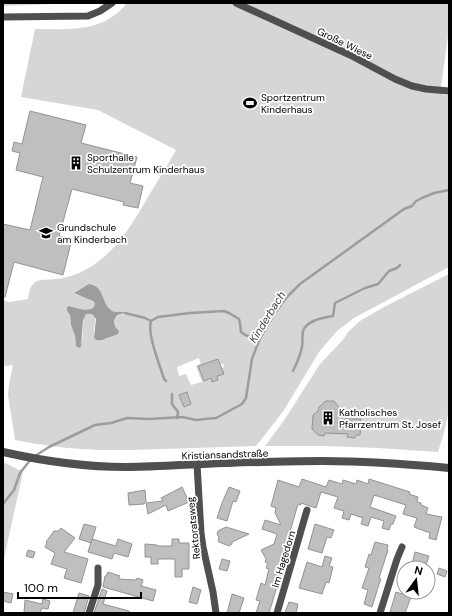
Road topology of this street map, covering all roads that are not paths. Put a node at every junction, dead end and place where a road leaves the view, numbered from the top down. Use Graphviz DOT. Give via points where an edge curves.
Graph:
graph roads {
  1 [pos="112,3"];
  2 [pos="236,3"];
  3 [pos="3,17"];
  4 [pos="449,91"];
  5 [pos="3,452"];
  6 [pos="197,464"];
  7 [pos="449,468"];
  8 [pos="307,510"];
  9 [pos="402,547"];
  10 [pos="98,568"];
  11 [pos="89,613"];
  12 [pos="216,613"];
  13 [pos="277,613"];
  14 [pos="380,613"];
  1 -- 3 [label="street" via="88,16"];
  2 -- 4 [label="street, Große Wiese" via="350,55 395,79 412,86"];
  5 -- 6 [label="street, Kristiansandstraße" via="78,465 146,467"];
  6 -- 7 [label="street, Kristiansandstraße" via="321,461"];
  6 -- 12 [label="street, Rektoratsweg" via="201,533"];
  8 -- 13 [label="street, Im Hagedorn"];
  9 -- 14 [label="street"];
  10 -- 11 [label="street" via="98,585"];
}
